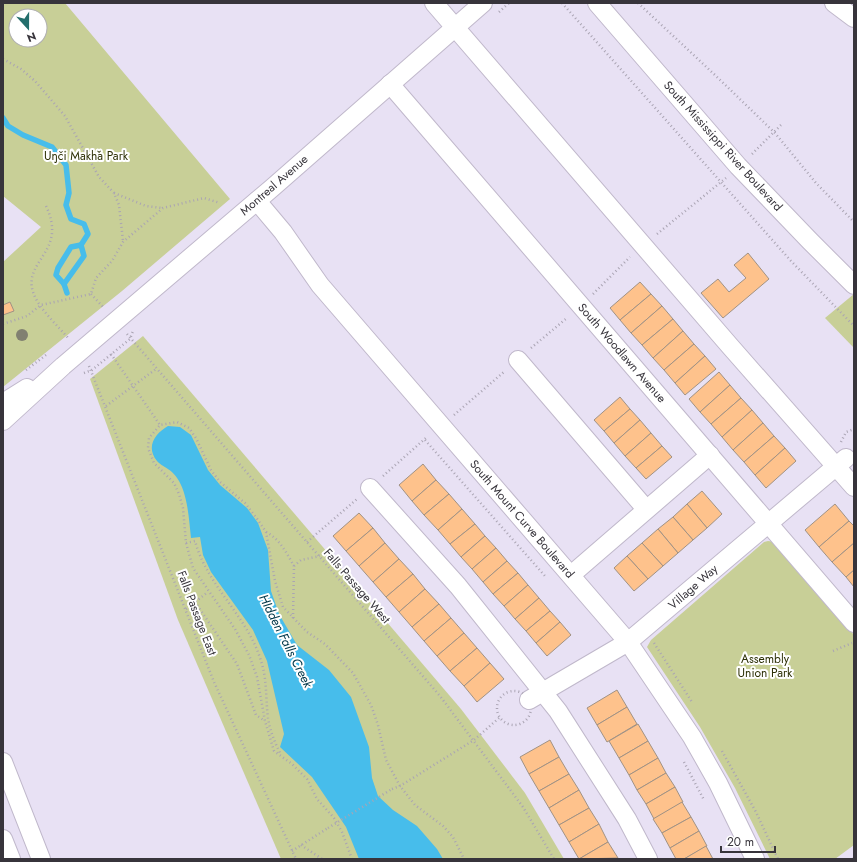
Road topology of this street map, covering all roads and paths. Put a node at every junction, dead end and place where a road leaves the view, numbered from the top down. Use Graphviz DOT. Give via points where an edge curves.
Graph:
graph roads {
  1 [pos="434,3"];
  2 [pos="483,3"];
  3 [pos="562,3"];
  4 [pos="597,3"];
  5 [pos="638,3"];
  6 [pos="834,3"];
  7 [pos="854,18"];
  8 [pos="456,27"];
  9 [pos="3,59"];
  10 [pos="390,84"];
  11 [pos="781,125"];
  12 [pos="774,134"];
  13 [pos="722,183"];
  14 [pos="114,193"];
  15 [pos="257,201"];
  16 [pos="220,203"];
  17 [pos="46,206"];
  18 [pos="163,208"];
  19 [pos="854,222"];
  20 [pos="123,242"];
  21 [pos="642,245"];
  22 [pos="854,284"];
  23 [pos="41,305"];
  24 [pos="581,306"];
  25 [pos="3,324"];
  26 [pos="854,326"];
  27 [pos="111,354"];
  28 [pos="518,360"];
  29 [pos="63,366"];
  30 [pos="156,370"];
  31 [pos="134,387"];
  32 [pos="3,404"];
  33 [pos="106,406"];
  34 [pos="3,422"];
  35 [pos="160,425"];
  36 [pos="710,455"];
  37 [pos="840,462"];
  38 [pos="854,487"];
  39 [pos="370,488"];
  40 [pos="646,509"];
  41 [pos="768,523"];
  42 [pos="266,532"];
  43 [pos="307,542"];
  44 [pos="186,543"];
  45 [pos="320,556"];
  46 [pos="294,566"];
  47 [pos="571,575"];
  48 [pos="208,592"];
  49 [pos="195,602"];
  50 [pos="186,609"];
  51 [pos="293,619"];
  52 [pos="854,623"];
  53 [pos="628,642"];
  54 [pos="852,643"];
  55 [pos="833,651"];
  56 [pos="536,697"];
  57 [pos="499,718"];
  58 [pos="265,721"];
  59 [pos="474,740"];
  60 [pos="282,758"];
  61 [pos="3,762"];
  62 [pos="400,786"];
  63 [pos="3,839"];
  64 [pos="302,845"];
  65 [pos="292,851"];
  66 [pos="11,859"];
  67 [pos="41,859"];
  68 [pos="296,859"];
  69 [pos="322,859"];
  70 [pos="352,859"];
  71 [pos="464,859"];
  72 [pos="554,859"];
  73 [pos="648,859"];
  74 [pos="755,859"];
  1 -- 8 [label="street"];
  2 -- 8 [label="street, Montreal Avenue"];
  3 -- 13 [label="path"];
  4 -- 22 [label="street, South Mississippi River Boulevard" via="738,166"];
  5 -- 12 [label="path"];
  6 -- 7 [label="street"];
  8 -- 10 [label="street, Montreal Avenue"];
  8 -- 21 [label="street"];
  9 -- 14 [label="path" via="21,69 49,95 75,133 99,177"];
  10 -- 15 [label="street, Montreal Avenue"];
  10 -- 24 [label="street, South Woodlawn Avenue"];
  11 -- 12 [label="path"];
  12 -- 19 [label="path"];
  13 -- 21 [label="path"];
  13 -- 26 [label="path"];
  14 -- 18 [label="path" via="146,206"];
  14 -- 20 [label="path" via="121,217"];
  15 -- 29 [label="street, Montreal Avenue"];
  15 -- 47 [label="street, South Mount Curve Boulevard" via="283,232 320,285"];
  16 -- 18 [label="path" via="204,198"];
  17 -- 23 [label="path" via="52,222 51,241 32,278 34,294"];
  18 -- 20 [label="path"];
  20 -- 23 [label="path" via="112,261 96,278 91,294"];
  21 -- 24 [label="path"];
  21 -- 37 [label="street"];
  23 -- 25 [label="path" via="27,316"];
  24 -- 28 [label="path"];
  24 -- 36 [label="street, South Woodlawn Avenue"];
  27 -- 30 [label="path, Falls Passage West" via="130,339"];
  27 -- 31 [label="path"];
  27 -- 33 [label="path, Falls Passage East" via="92,370"];
  28 -- 40 [label="street"];
  29 -- 32 [label="street, Montreal Avenue"];
  29 -- 34 [label="street, Montreal Avenue"];
  30 -- 31 [label="path"];
  30 -- 43 [label="path, Falls Passage West"];
  31 -- 33 [label="path"];
  31 -- 35 [label="path"];
  33 -- 50 [label="path, Falls Passage East"];
  35 -- 42 [label="path" via="177,422 189,428 211,470 220,482 245,503"];
  35 -- 44 [label="path" via="149,438 148,448 154,463 174,482 179,494"];
  36 -- 40 [label="street"];
  36 -- 41 [label="street, South Woodlawn Avenue"];
  37 -- 38 [label="street"];
  37 -- 41 [label="street, Village Way"];
  39 -- 43 [label="path"];
  39 -- 56 [label="street" via="458,586"];
  40 -- 47 [label="street"];
  41 -- 52 [label="street, South Woodlawn Avenue"];
  41 -- 53 [label="street, Village Way"];
  42 -- 46 [label="path" via="281,545"];
  42 -- 51 [label="path" via="278,593 283,607"];
  43 -- 45 [label="path, Falls Passage West"];
  44 -- 48 [label="path" via="193,568"];
  44 -- 60 [label="path" via="195,541 203,565 250,635 259,654 266,678 268,718 273,739"];
  45 -- 46 [label="path" via="301,560"];
  45 -- 59 [label="path, Falls Passage West" via="440,696"];
  46 -- 51 [label="path"];
  47 -- 53 [label="street, South Mount Curve Boulevard"];
  48 -- 49 [label="path"];
  48 -- 58 [label="path" via="235,628 249,655 257,677"];
  49 -- 50 [label="path"];
  49 -- 58 [label="path" via="237,664 256,714"];
  50 -- 65 [label="path, Falls Passage East" via="214,682"];
  51 -- 62 [label="path" via="325,644 353,673 371,705 386,760"];
  53 -- 56 [label="street, Village Way"];
  53 -- 74 [label="street, South Mount Curve Boulevard" via="692,737"];
  54 -- 55 [label="path"];
  56 -- 73 [label="street" via="590,761"];
  57 -- 59 [label="path"];
  58 -- 60 [label="path" via="274,751"];
  59 -- 62 [label="path"];
  59 -- 72 [label="path, Falls Passage West" via="523,807"];
  60 -- 70 [label="path" via="307,779 317,799 334,818 342,832 346,849"];
  61 -- 67 [label="street"];
  62 -- 64 [label="path, bridge"];
  62 -- 71 [label="path" via="415,805 453,837"];
  63 -- 66 [label="street"];
  64 -- 65 [label="path"];
  64 -- 69 [label="path"];
  65 -- 68 [label="path, Falls Passage East"];
}
